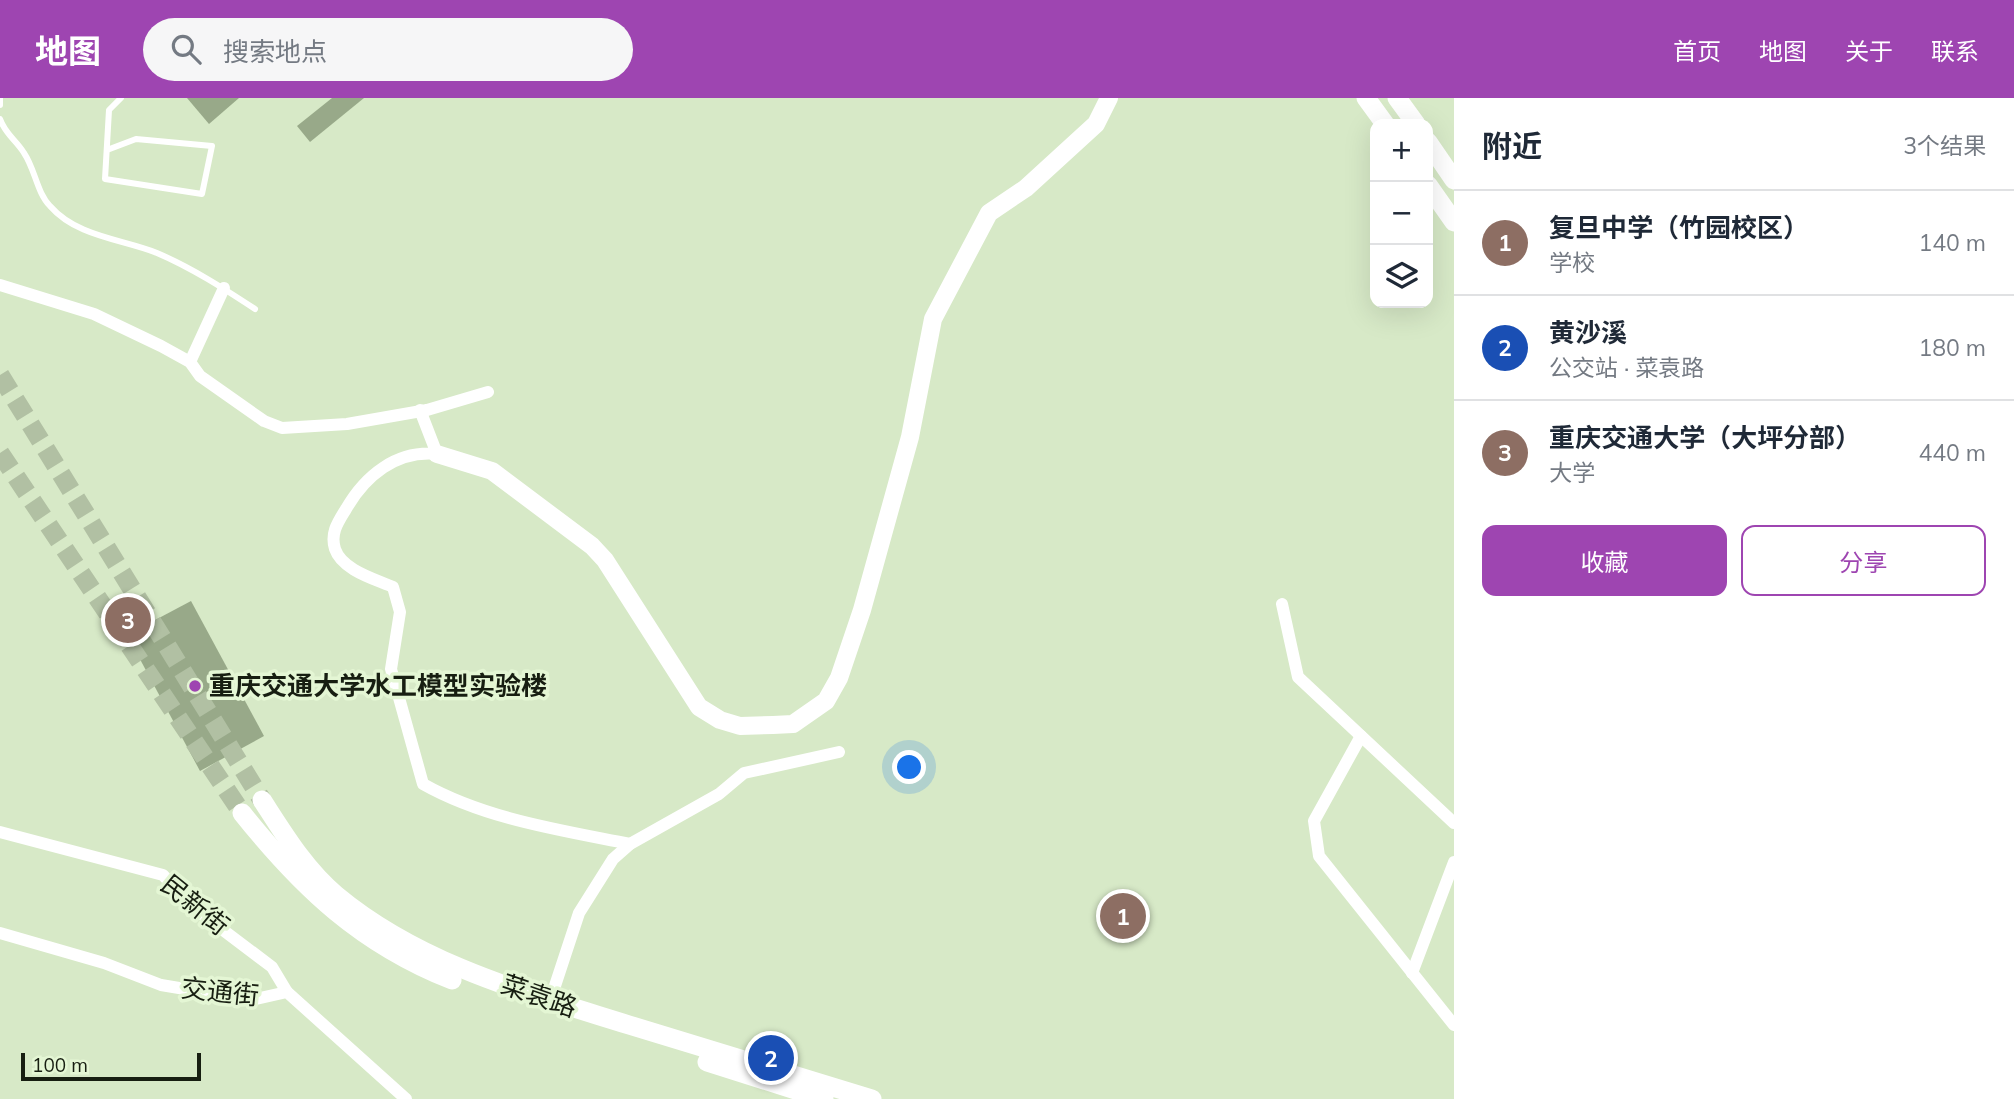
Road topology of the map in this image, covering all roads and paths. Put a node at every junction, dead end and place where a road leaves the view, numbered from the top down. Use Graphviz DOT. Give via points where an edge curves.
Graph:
graph roads {
  1 [pos="0,98"];
  2 [pos="121,98"];
  3 [pos="1109,98"];
  4 [pos="1366,98"];
  5 [pos="1406,101"];
  6 [pos="0,105"];
  7 [pos="0,119"];
  8 [pos="1381,119"];
  9 [pos="1414,119"];
  10 [pos="1433,149"];
  11 [pos="107,150"];
  12 [pos="1454,180"];
  13 [pos="1433,192"];
  14 [pos="1454,222"];
  15 [pos="0,285"];
  16 [pos="224,288"];
  17 [pos="255,309"];
  18 [pos="190,362"];
  19 [pos="488,392"];
  20 [pos="420,410"];
  21 [pos="438,454"];
  22 [pos="1282,604"];
  23 [pos="1360,736"];
  24 [pos="839,752"];
  25 [pos="262,800"];
  26 [pos="242,813"];
  27 [pos="1454,823"];
  28 [pos="0,832"];
  29 [pos="630,844"];
  30 [pos="1454,862"];
  31 [pos="0,933"];
  32 [pos="1412,973"];
  33 [pos="287,992"];
  34 [pos="550,1001"];
  35 [pos="1454,1025"];
  36 [pos="811,1097"];
  37 [pos="406,1099"];
  38 [pos="872,1099"];
  1 -- 6 [label="lane"];
  2 -- 11 [label="lane" via="109,110"];
  3 -- 21 [label="street" via="1096,124 1026,188 989,213 933,319 910,438 843,667 826,701 793,724 740,726 699,707 593,546 492,471"];
  4 -- 8 [label="main road"];
  5 -- 9 [label="main road"];
  7 -- 16 [label="lane" via="24,153 49,206 96,235 155,252"];
  10 -- 12 [label="main road"];
  11 -- 11 [label="lane" via="105,179 202,194 212,146 136,139"];
  13 -- 14 [label="main road"];
  15 -- 18 [label="street" via="94,314"];
  16 -- 17 [label="lane"];
  16 -- 18 [label="street"];
  18 -- 20 [label="street" via="200,376 264,421 282,428 347,424"];
  19 -- 20 [label="street"];
  20 -- 21 [label="street"];
  21 -- 29 [label="street" via="388,463 361,483 334,528 335,551 349,567 393,587 400,612 391,668 423,784 451,800 542,826"];
  22 -- 23 [label="street" via="1298,677"];
  23 -- 27 [label="street"];
  23 -- 32 [label="street" via="1314,821 1315,842 1319,856"];
  24 -- 29 [label="street" via="744,773 719,794"];
  25 -- 34 [label="main road, 菜袁路" via="311,871 378,927 436,958"];
  26 -- 36 [label="main road, 菜袁路" via="324,904 393,953 462,983"];
  28 -- 33 [label="street, 民新街" via="163,875 190,905 272,967"];
  29 -- 34 [label="street" via="613,859 579,914"];
  30 -- 32 [label="street"];
  31 -- 33 [label="street, 交通街" via="161,985 251,1000"];
  32 -- 35 [label="street"];
  33 -- 37 [label="street, 交通街"];
  34 -- 38 [label="main road, 菜袁路"];
}
